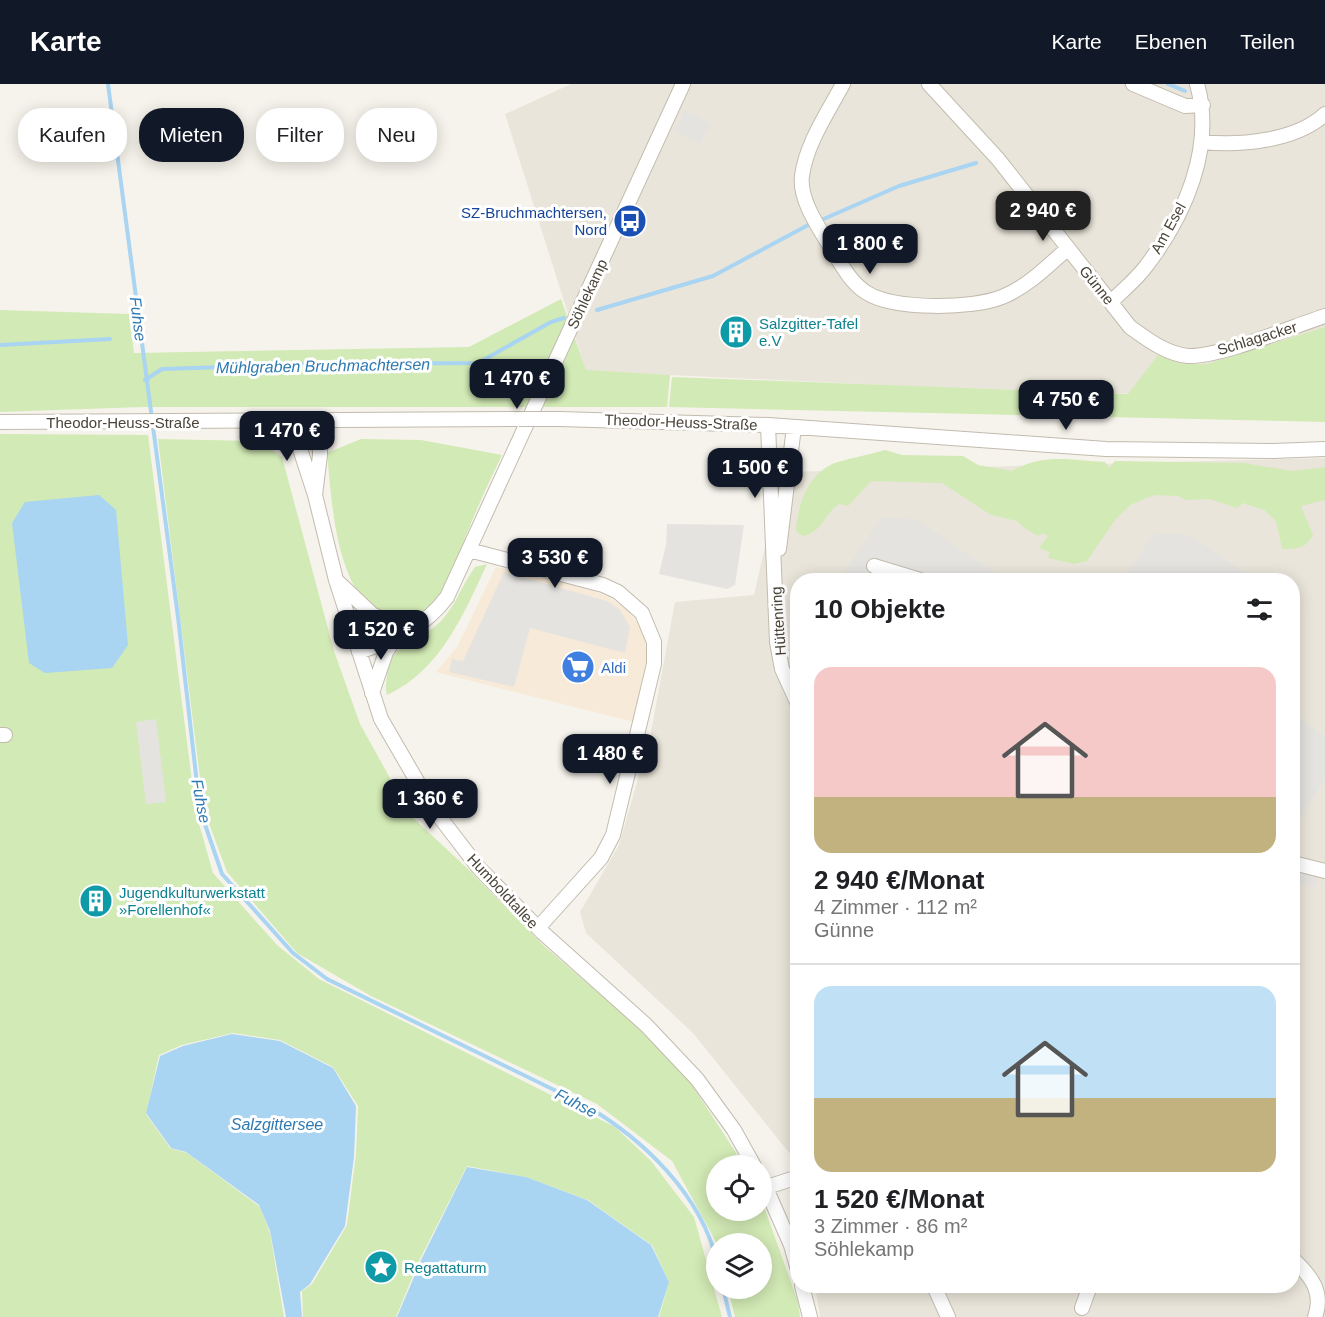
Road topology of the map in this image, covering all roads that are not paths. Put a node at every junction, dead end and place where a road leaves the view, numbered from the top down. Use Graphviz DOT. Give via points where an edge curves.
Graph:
graph roads {
  1 [pos="683,84"];
  2 [pos="843,84"];
  3 [pos="929,84"];
  4 [pos="1133,84"];
  5 [pos="1197,84"];
  6 [pos="1203,105"];
  7 [pos="1325,114"];
  8 [pos="1203,142"];
  9 [pos="1068,248"];
  10 [pos="1112,302"];
  11 [pos="1325,316"];
  12 [pos="1187,356"];
  13 [pos="297,421"];
  14 [pos="0,422"];
  15 [pos="320,422"];
  16 [pos="768,425"];
  17 [pos="794,427"];
  18 [pos="1325,449"];
  19 [pos="315,495"];
  20 [pos="469,550"];
  21 [pos="874,566"];
  22 [pos="776,571"];
  23 [pos="897,573"];
  24 [pos="336,580"];
  25 [pos="394,625"];
  26 [pos="418,626"];
  27 [pos="352,634"];
  28 [pos="394,640"];
  29 [pos="359,652"];
  30 [pos="790,686"];
  31 [pos="372,693"];
  32 [pos="1300,865"];
  33 [pos="1325,871"];
  34 [pos="538,928"];
  35 [pos="748,1155"];
  36 [pos="790,1178"];
  37 [pos="772,1182"];
  38 [pos="772,1203"];
  39 [pos="790,1250"];
  40 [pos="1300,1266"];
  41 [pos="804,1293"];
  42 [pos="941,1293"];
  43 [pos="1087,1293"];
  44 [pos="1082,1308"];
  45 [pos="810,1317"];
  46 [pos="948,1317"];
  47 [pos="1315,1317"];
  1 -- 20 [label="street, Söhlekamp"];
  2 -- 9 [label="street" via="808,153 801,178 806,199 823,234 846,270 868,293 885,301 922,304 970,304 1002,297 1030,281"];
  3 -- 9 [label="street, Günne" via="998,159"];
  4 -- 6 [label="street" via="1185,106"];
  5 -- 6 [label="street, Am Esel"];
  6 -- 8 [label="street, Am Esel"];
  7 -- 8 [label="street" via="1315,124 1262,141 1228,145"];
  8 -- 10 [label="street, Am Esel" via="1194,176 1164,241 1146,268"];
  9 -- 10 [label="street, Günne"];
  10 -- 12 [label="street, Günne" via="1130,327 1157,346"];
  11 -- 12 [label="street, Schlagacker" via="1227,349"];
  13 -- 14 [label="street, Theodor-Heuss-Straße"];
  13 -- 15 [label="street, Theodor-Heuss-Straße"];
  13 -- 19 [label="street, Humboldtallee" via="300,449"];
  15 -- 16 [label="street, Theodor-Heuss-Straße, bridge" via="560,419"];
  15 -- 19 [label="street, Humboldtallee"];
  16 -- 17 [label="street, Theodor-Heuss-Straße"];
  16 -- 22 [label="street, Hüttenring"];
  17 -- 18 [label="street, Theodor-Heuss-Straße" via="1106,449"];
  17 -- 22 [label="street, Hüttenring"];
  19 -- 24 [label="street, Humboldtallee"];
  20 -- 26 [label="street, Söhlekamp" via="447,597"];
  20 -- 34 [label="street" via="618,592 642,613 654,642 646,702 613,835 601,858"];
  21 -- 23 [label="street"];
  22 -- 30 [label="street, Hüttenring" via="777,642"];
  24 -- 25 [label="street" via="372,614"];
  24 -- 27 [label="street, Humboldtallee"];
  25 -- 26 [label="street"];
  25 -- 27 [label="street"];
  26 -- 28 [label="street, Söhlekamp"];
  27 -- 29 [label="street, Humboldtallee"];
  28 -- 29 [label="street, Söhlekamp"];
  28 -- 31 [label="street"];
  29 -- 31 [label="street, Humboldtallee"];
  31 -- 34 [label="street, Humboldtallee" via="386,729 432,807 478,867"];
  32 -- 33 [label="street"];
  34 -- 35 [label="street, Humboldtallee" via="646,1025 697,1079"];
  36 -- 37 [label="street"];
  38 -- 39 [label="street"];
  40 -- 47 [label="street" via="1318,1292"];
  41 -- 45 [label="street"];
  42 -- 46 [label="street"];
  43 -- 44 [label="street"];
}
